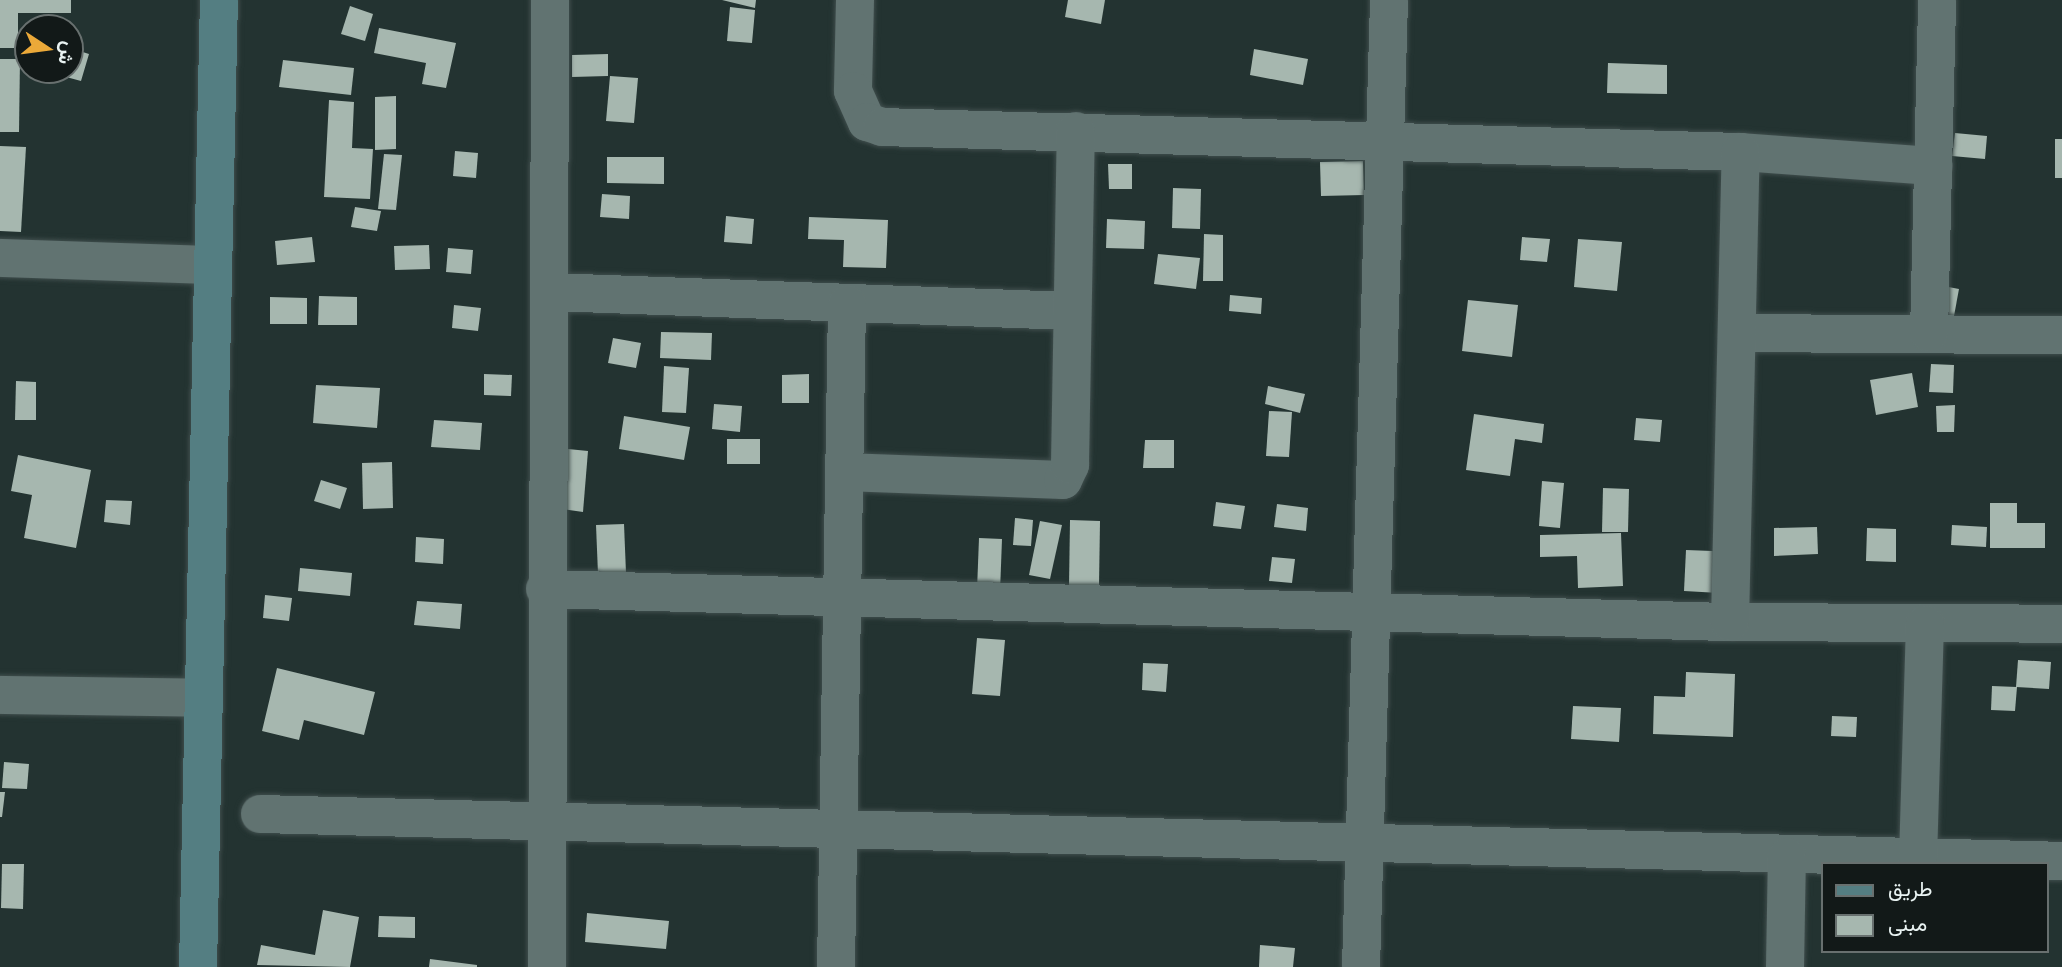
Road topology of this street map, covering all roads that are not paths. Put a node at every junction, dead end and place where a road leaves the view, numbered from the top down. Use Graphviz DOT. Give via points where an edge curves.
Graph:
graph roads {
  1 [pos="219,0"];
  2 [pos="550,0"];
  3 [pos="855,0"];
  4 [pos="1389,0"];
  5 [pos="1937,0"];
  6 [pos="1076,131"];
  7 [pos="1385,142"];
  8 [pos="1741,152"];
  9 [pos="1933,166"];
  10 [pos="0,258"];
  11 [pos="212,265"];
  12 [pos="552,292"];
  13 [pos="847,304"];
  14 [pos="1069,311"];
  15 [pos="1738,333"];
  16 [pos="1929,333"];
  17 [pos="2062,335"];
  18 [pos="844,472"];
  19 [pos="545,589"];
  20 [pos="842,597"];
  21 [pos="1369,610"];
  22 [pos="1730,622"];
  23 [pos="1925,624"];
  24 [pos="2062,624"];
  25 [pos="0,695"];
  26 [pos="203,698"];
  27 [pos="260,814"];
  28 [pos="550,823"];
  29 [pos="839,831"];
  30 [pos="1365,845"];
  31 [pos="1787,857"];
  32 [pos="1918,859"];
  33 [pos="2062,861"];
  34 [pos="198,967"];
  35 [pos="547,967"];
  36 [pos="836,967"];
  37 [pos="1361,967"];
  38 [pos="1785,967"];
  1 -- 11 [label="main road"];
  2 -- 12 [label="street"];
  3 -- 6 [label="street" via="853,91 867,122"];
  4 -- 7 [label="street"];
  5 -- 9 [label="street"];
  6 -- 7 [label="street"];
  6 -- 14 [label="street"];
  7 -- 8 [label="street"];
  7 -- 21 [label="street"];
  8 -- 9 [label="street"];
  8 -- 15 [label="street"];
  9 -- 16 [label="street"];
  10 -- 11 [label="street"];
  11 -- 26 [label="main road"];
  12 -- 13 [label="street"];
  12 -- 19 [label="street"];
  13 -- 14 [label="street"];
  13 -- 18 [label="street"];
  14 -- 18 [label="street" via="1070,465 1063,480"];
  15 -- 16 [label="street"];
  15 -- 22 [label="street"];
  16 -- 17 [label="street"];
  18 -- 20 [label="street"];
  19 -- 20 [label="street"];
  19 -- 28 [label="street"];
  20 -- 21 [label="street"];
  20 -- 29 [label="street"];
  21 -- 22 [label="street"];
  21 -- 30 [label="street"];
  22 -- 23 [label="street"];
  23 -- 24 [label="street"];
  23 -- 32 [label="street"];
  25 -- 26 [label="street"];
  26 -- 34 [label="main road"];
  27 -- 28 [label="street"];
  28 -- 29 [label="street"];
  28 -- 35 [label="street"];
  29 -- 30 [label="street"];
  29 -- 36 [label="street"];
  30 -- 31 [label="street"];
  30 -- 37 [label="street"];
  31 -- 32 [label="street"];
  31 -- 38 [label="street"];
  32 -- 33 [label="street"];
}
